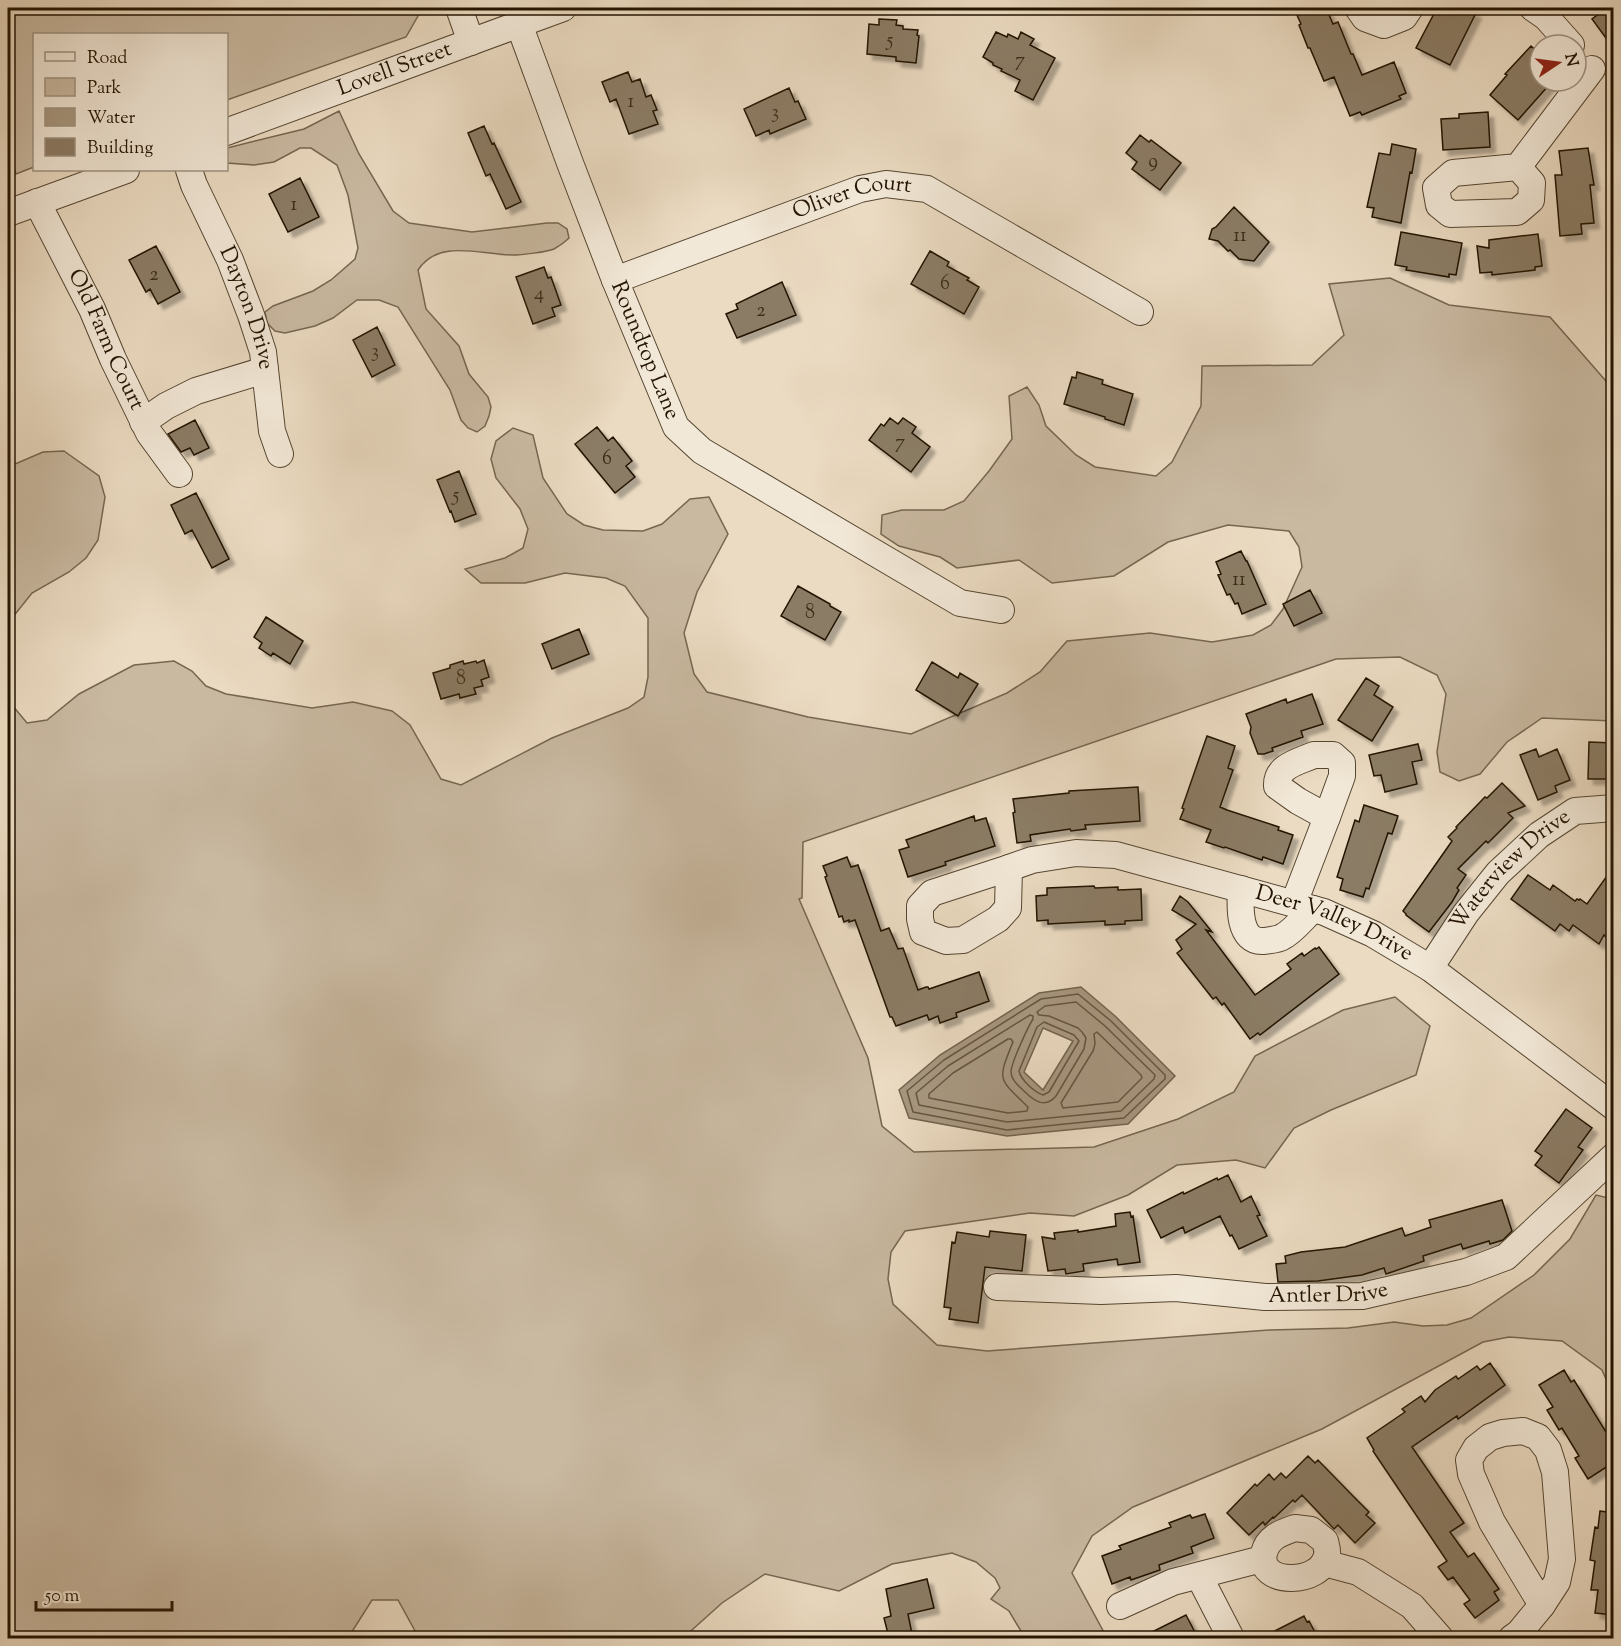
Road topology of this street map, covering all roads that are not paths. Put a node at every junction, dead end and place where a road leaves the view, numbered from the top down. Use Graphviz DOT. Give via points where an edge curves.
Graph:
graph roads {
  1 [pos="459,8"];
  2 [pos="563,8"];
  3 [pos="1358,8"];
  4 [pos="1410,8"];
  5 [pos="1546,11"];
  6 [pos="519,24"];
  7 [pos="1562,33"];
  8 [pos="471,42"];
  9 [pos="1594,65"];
  10 [pos="228,131"];
  11 [pos="1518,166"];
  12 [pos="123,171"];
  13 [pos="189,171"];
  14 [pos="37,202"];
  15 [pos="8,213"];
  16 [pos="615,280"];
  17 [pos="1140,312"];
  18 [pos="265,370"];
  19 [pos="143,422"];
  20 [pos="280,454"];
  21 [pos="179,474"];
  22 [pos="1001,610"];
  23 [pos="1614,808"];
  24 [pos="1327,817"];
  25 [pos="1009,868"];
  26 [pos="1241,889"];
  27 [pos="1303,906"];
  28 [pos="1430,968"];
  29 [pos="1614,1107"];
  30 [pos="1614,1156"];
  31 [pos="997,1287"];
  32 [pos="1262,1559"];
  33 [pos="1324,1563"];
  34 [pos="1199,1576"];
  35 [pos="1542,1605"];
  36 [pos="1120,1606"];
  37 [pos="1231,1638"];
  38 [pos="1440,1638"];
  39 [pos="1512,1638"];
  1 -- 8 [label="street"];
  2 -- 6 [label="street, Lovell Street"];
  3 -- 4 [label="street" via="1365,18 1384,25 1404,17"];
  5 -- 7 [label="street"];
  6 -- 8 [label="street, Lovell Street"];
  6 -- 16 [label="street, Roundtop Lane"];
  8 -- 10 [label="street, Lovell Street"];
  9 -- 11 [label="street"];
  12 -- 14 [label="street"];
  13 -- 18 [label="street, Dayton Drive" via="251,315"];
  14 -- 15 [label="street"];
  14 -- 19 [label="street, Old Farm Court" via="92,309"];
  16 -- 17 [label="street, Oliver Court" via="860,189 886,184 927,189"];
  16 -- 22 [label="street, Roundtop Lane" via="676,427 702,451 960,603"];
  18 -- 19 [label="street" via="196,391"];
  18 -- 20 [label="street, Dayton Drive" via="272,431"];
  19 -- 21 [label="street, Old Farm Court"];
  23 -- 28 [label="street, Waterview Drive" via="1575,811 1539,835 1498,873"];
  24 -- 27 [label="street"];
  25 -- 26 [label="street, Deer Valley Drive" via="1032,860 1076,854 1116,855"];
  26 -- 27 [label="street, Deer Valley Drive"];
  26 -- 27 [label="street" via="1242,924 1250,936 1260,941 1281,939 1290,932"];
  27 -- 28 [label="street, Deer Valley Drive" via="1373,934"];
  28 -- 29 [label="street, Deer Valley Drive"];
  30 -- 31 [label="street, Antler Drive" via="1506,1257 1466,1272 1362,1296 1265,1297 1176,1288 1101,1291"];
  32 -- 33 [label="street" via="1271,1573 1290,1579 1316,1571"];
  32 -- 33 [label="street" via="1266,1545 1278,1534 1295,1528 1311,1530 1325,1541 1328,1554"];
  32 -- 34 [label="street"];
  33 -- 38 [label="street" via="1358,1572 1412,1606"];
  34 -- 36 [label="street" via="1173,1582"];
  34 -- 37 [label="street"];
  35 -- 35 [label="street" via="1557,1581 1562,1559 1555,1472 1548,1450 1538,1437 1523,1431 1503,1433 1476,1448 1469,1460 1471,1474 1492,1522"];
  35 -- 39 [label="street"];
}
